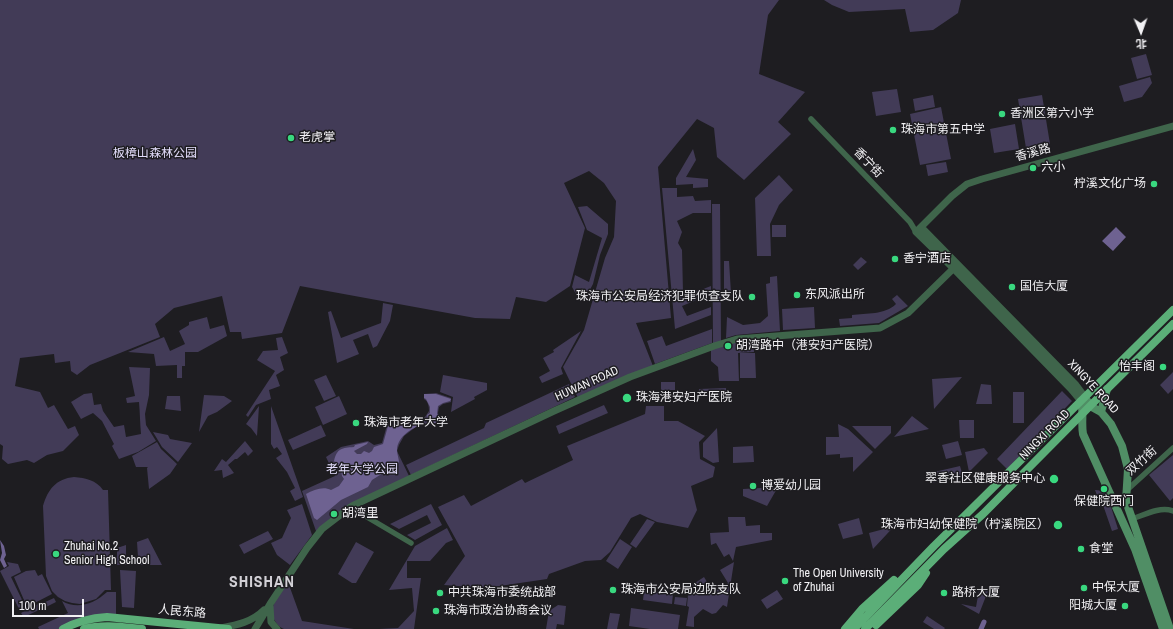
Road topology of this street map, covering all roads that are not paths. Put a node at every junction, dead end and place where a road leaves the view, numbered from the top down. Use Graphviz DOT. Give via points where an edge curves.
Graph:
graph roads {
  1 [pos="811,119"];
  2 [pos="1173,126"];
  3 [pos="918,230"];
  4 [pos="955,266"];
  5 [pos="1173,310"];
  6 [pos="1173,324"];
  7 [pos="1126,357"];
  8 [pos="1132,364"];
  9 [pos="1107,389"];
  10 [pos="1083,399"];
  11 [pos="1090,406"];
  12 [pos="1101,412"];
  13 [pos="1083,413"];
  14 [pos="1082,427"];
  15 [pos="1060,436"];
  16 [pos="1036,446"];
  17 [pos="1173,448"];
  18 [pos="1044,453"];
  19 [pos="1126,490"];
  20 [pos="350,507"];
  21 [pos="1173,511"];
  22 [pos="1132,519"];
  23 [pos="411,543"];
  24 [pos="934,546"];
  25 [pos="944,549"];
  26 [pos="270,604"];
  27 [pos="218,628"];
  28 [pos="874,628"];
  29 [pos="63,629"];
  30 [pos="84,629"];
  31 [pos="142,629"];
  32 [pos="228,629"];
  33 [pos="255,629"];
  34 [pos="277,629"];
  35 [pos="845,629"];
  36 [pos="854,629"];
  37 [pos="865,629"];
  38 [pos="1163,629"];
  39 [pos="1170,629"];
  1 -- 3 [label="street, 香宁街"];
  2 -- 3 [label="street, 香溪路" via="967,184"];
  3 -- 4 [label="street, 香宁街"];
  4 -- 10 [label="street, XINGYE ROAD" via="1076,385"];
  4 -- 20 [label="street, HUWAN ROAD" via="908,313 880,328 737,339 714,346 624,380"];
  5 -- 7 [label="main road, NINGXI ROAD"];
  6 -- 8 [label="main road, NINGXI ROAD"];
  7 -- 8 [label="main road"];
  7 -- 10 [label="main road, NINGXI ROAD"];
  8 -- 9 [label="main road, NINGXI ROAD"];
  9 -- 11 [label="main road, NINGXI ROAD"];
  9 -- 12 [label="main road"];
  10 -- 11 [label="main road, XINGYE ROAD"];
  10 -- 13 [label="main road, XINGYE ROAD"];
  10 -- 16 [label="main road, NINGXI ROAD"];
  11 -- 12 [label="main road, XINGYE ROAD"];
  11 -- 13 [label="main road, NINGXI ROAD"];
  12 -- 19 [label="main road, XINGYE ROAD" via="1111,424 1122,446 1128,469"];
  13 -- 14 [label="main road, XINGYE ROAD"];
  13 -- 15 [label="main road, NINGXI ROAD"];
  14 -- 15 [label="main road" via="1075,427"];
  14 -- 38 [label="main road, XINGYE ROAD" via="1134,549"];
  15 -- 18 [label="main road, NINGXI ROAD"];
  16 -- 18 [label="main road"];
  16 -- 24 [label="main road, NINGXI ROAD"];
  17 -- 19 [label="street, 双竹街"];
  18 -- 25 [label="main road, NINGXI ROAD"];
  19 -- 22 [label="main road, XINGYE ROAD" via="1126,501"];
  20 -- 23 [label="street"];
  20 -- 26 [label="street, HUWAN ROAD" via="322,529"];
  21 -- 22 [label="street" via="1160,510"];
  22 -- 39 [label="main road, XINGYE ROAD"];
  24 -- 35 [label="main road" via="916,559 862,609"];
  24 -- 36 [label="main road, NINGXI ROAD"];
  25 -- 28 [label="main road" via="918,585"];
  25 -- 37 [label="main road, NINGXI ROAD"];
  26 -- 27 [label="street" via="253,619"];
  26 -- 33 [label="street"];
  26 -- 34 [label="street" via="270,619"];
  27 -- 29 [label="main road, 人民东路" via="107,617 77,622"];
  27 -- 32 [label="main road, 人民东路"];
  30 -- 31 [label="main road" via="95,626"];
}
